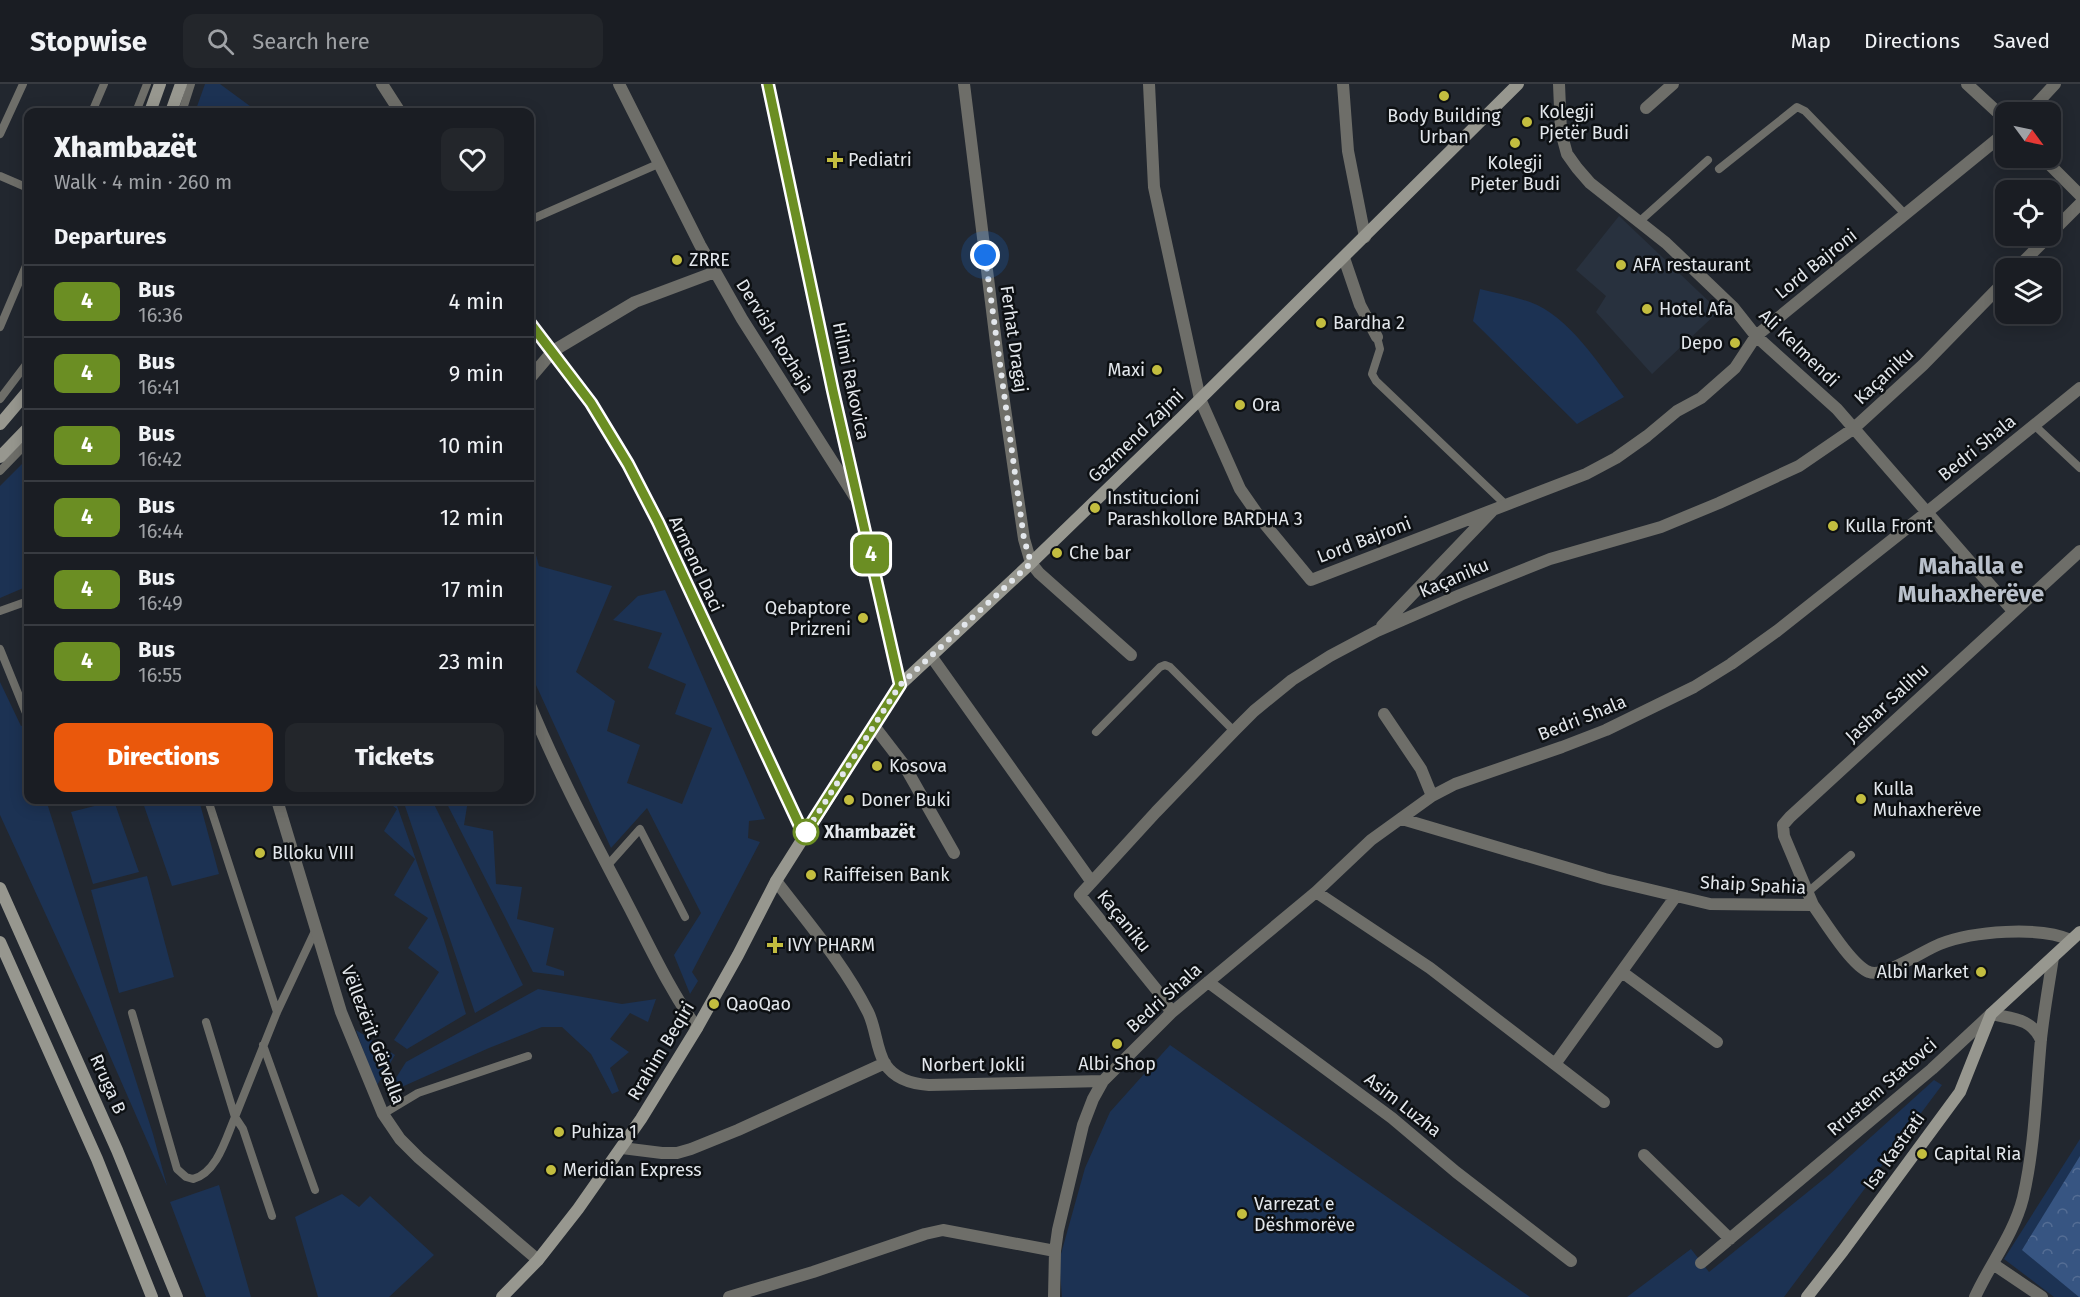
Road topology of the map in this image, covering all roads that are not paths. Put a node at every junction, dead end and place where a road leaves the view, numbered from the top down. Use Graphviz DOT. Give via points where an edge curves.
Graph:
graph roads {
  1 [pos="23,84"];
  2 [pos="104,84"];
  3 [pos="147,84"];
  4 [pos="160,84"];
  5 [pos="181,84"];
  6 [pos="191,84"];
  7 [pos="382,84"];
  8 [pos="619,84"];
  9 [pos="768,84"];
  10 [pos="964,84"];
  11 [pos="1149,84"];
  12 [pos="1343,84"];
  13 [pos="1518,84"];
  14 [pos="1559,84"];
  15 [pos="1673,84"];
  16 [pos="1967,84"];
  17 [pos="2055,84"];
  18 [pos="2038,102"];
  19 [pos="94,108"];
  20 [pos="138,108"];
  21 [pos="151,108"];
  22 [pos="172,108"];
  23 [pos="183,108"];
  24 [pos="397,108"];
  25 [pos="1646,108"];
  26 [pos="1995,110"];
  27 [pos="0,134"];
  28 [pos="1995,141"];
  29 [pos="1708,160"];
  30 [pos="658,164"];
  31 [pos="2053,168"];
  32 [pos="1719,169"];
  33 [pos="0,176"];
  34 [pos="24,186"];
  35 [pos="2080,195"];
  36 [pos="2080,204"];
  37 [pos="1905,214"];
  38 [pos="534,218"];
  39 [pos="1640,221"];
  40 [pos="2061,224"];
  41 [pos="1365,237"];
  42 [pos="2039,246"];
  43 [pos="1344,258"];
  44 [pos="2027,258"];
  45 [pos="24,270"];
  46 [pos="715,272"];
  47 [pos="1995,291"];
  48 [pos="0,327"];
  49 [pos="534,328"];
  50 [pos="1756,336"];
  51 [pos="1377,337"];
  52 [pos="553,351"];
  53 [pos="24,367"];
  54 [pos="534,373"];
  55 [pos="2080,388"];
  56 [pos="24,396"];
  57 [pos="0,399"];
  58 [pos="1200,399"];
  59 [pos="0,424"];
  60 [pos="2034,425"];
  61 [pos="1853,429"];
  62 [pos="24,432"];
  63 [pos="24,446"];
  64 [pos="0,457"];
  65 [pos="2080,468"];
  66 [pos="0,471"];
  67 [pos="861,506"];
  68 [pos="1500,506"];
  69 [pos="1926,513"];
  70 [pos="2080,551"];
  71 [pos="1031,563"];
  72 [pos="24,602"];
  73 [pos="0,611"];
  74 [pos="2013,612"];
  75 [pos="1377,631"];
  76 [pos="0,649"];
  77 [pos="1131,655"];
  78 [pos="931,656"];
  79 [pos="900,685"];
  80 [pos="24,708"];
  81 [pos="1384,714"];
  82 [pos="534,715"];
  83 [pos="874,726"];
  84 [pos="1234,731"];
  85 [pos="1096,732"];
  86 [pos="1432,796"];
  87 [pos="209,804"];
  88 [pos="278,804"];
  89 [pos="1402,819"];
  90 [pos="804,835"];
  91 [pos="954,853"];
  92 [pos="1851,855"];
  93 [pos="607,866"];
  94 [pos="776,881"];
  95 [pos="1091,881"];
  96 [pos="0,888"];
  97 [pos="1808,891"];
  98 [pos="1316,892"];
  99 [pos="1676,896"];
  100 [pos="1814,905"];
  101 [pos="685,917"];
  102 [pos="316,929"];
  103 [pos="2076,936"];
  104 [pos="0,942"];
  105 [pos="2053,957"];
  106 [pos="1622,972"];
  107 [pos="1208,982"];
  108 [pos="277,1012"];
  109 [pos="132,1013"];
  110 [pos="1171,1013"];
  111 [pos="1991,1014"];
  112 [pos="206,1022"];
  113 [pos="697,1028"];
  114 [pos="2041,1040"];
  115 [pos="1717,1042"];
  116 [pos="263,1045"];
  117 [pos="528,1056"];
  118 [pos="885,1063"];
  119 [pos="1555,1064"];
  120 [pos="1103,1081"];
  121 [pos="1604,1102"];
  122 [pos="383,1114"];
  123 [pos="235,1117"];
  124 [pos="621,1148"];
  125 [pos="1644,1155"];
  126 [pos="315,1190"];
  127 [pos="272,1216"];
  128 [pos="1730,1239"];
  129 [pos="1055,1251"];
  130 [pos="538,1260"];
  131 [pos="1571,1262"];
  132 [pos="1701,1263"];
  133 [pos="1993,1264"];
  134 [pos="152,1297"];
  135 [pos="177,1297"];
  136 [pos="502,1297"];
  137 [pos="729,1297"];
  138 [pos="1054,1297"];
  139 [pos="1807,1297"];
  140 [pos="1975,1297"];
  141 [pos="2042,1297"];
  1 -- 27 [label="lane"];
  2 -- 19 [label="lane"];
  3 -- 20 [label="lane"];
  4 -- 21 [label="street"];
  5 -- 22 [label="street"];
  6 -- 23 [label="lane"];
  7 -- 24 [label="street"];
  8 -- 30 [label="street, Dervish Rozhaja"];
  9 -- 67 [label="street, Hilmi Rakovica"];
  10 -- 71 [label="street, Ferhat Dragaj" via="999,367 1024,539"];
  11 -- 58 [label="street" via="1154,187"];
  12 -- 41 [label="street" via="1348,151"];
  13 -- 41 [label="street, Gazmend Zajmi"];
  14 -- 39 [label="street, Ali Kelmendi" via="1561,132 1567,154 1590,183"];
  15 -- 25 [label="street"];
  16 -- 26 [label="street"];
  17 -- 18 [label="street"];
  28 -- 37 [label="street, Lord Bajroni"];
  29 -- 39 [label="lane"];
  30 -- 38 [label="lane"];
  30 -- 46 [label="street, Dervish Rozhaja"];
  31 -- 35 [label="street"];
  32 -- 37 [label="lane" via="1797,107"];
  33 -- 34 [label="lane"];
  36 -- 40 [label="street"];
  37 -- 50 [label="street, Lord Bajroni"];
  39 -- 50 [label="street, Ali Kelmendi" via="1733,307"];
  41 -- 43 [label="street, Gazmend Zajmi"];
  42 -- 44 [label="street"];
  43 -- 51 [label="street" via="1360,306"];
  43 -- 58 [label="street, Gazmend Zajmi"];
  45 -- 48 [label="lane"];
  46 -- 52 [label="street" via="635,302"];
  46 -- 67 [label="street, Dervish Rozhaja"];
  47 -- 61 [label="street, Kaçaniku"];
  49 -- 52 [label="street, Armend Daci"];
  50 -- 61 [label="street, Ali Kelmendi" via="1837,409"];
  50 -- 68 [label="street, Lord Bajroni" via="1735,369 1616,458 1586,474"];
  51 -- 68 [label="lane" via="1380,349 1372,374 1376,381"];
  52 -- 54 [label="street"];
  52 -- 90 [label="street, Armend Daci" via="628,464"];
  53 -- 57 [label="lane"];
  55 -- 60 [label="street, Bedri Shala"];
  56 -- 59 [label="street"];
  58 -- 68 [label="street, Lord Bajroni" via="1240,489 1311,580"];
  58 -- 71 [label="street, Gazmend Zajmi"];
  60 -- 65 [label="lane"];
  60 -- 69 [label="street, Bedri Shala"];
  61 -- 69 [label="street, Ali Kelmendi"];
  61 -- 75 [label="street, Kaçaniku" via="1799,466 1719,503 1661,527 1550,559"];
  62 -- 64 [label="street"];
  63 -- 66 [label="lane"];
  67 -- 79 [label="street, Hilmi Rakovica"];
  68 -- 75 [label="street, Lord Bajroni"];
  69 -- 74 [label="street, Ali Kelmendi"];
  69 -- 86 [label="street, Bedri Shala" via="1777,631 1694,687 1606,730 1455,784"];
  70 -- 74 [label="street, Jashar Salihu"];
  71 -- 77 [label="street"];
  71 -- 78 [label="street, Gazmend Zajmi"];
  72 -- 73 [label="lane"];
  74 -- 97 [label="street, Jashar Salihu" via="1783,825"];
  75 -- 84 [label="street, Kaçaniku" via="1292,680"];
  76 -- 80 [label="lane"];
  78 -- 79 [label="street, Gazmend Zajmi"];
  78 -- 95 [label="street"];
  79 -- 83 [label="street, Gazmend Zajmi"];
  81 -- 86 [label="street" via="1421,769"];
  82 -- 93 [label="street"];
  83 -- 90 [label="street, Gazmend Zajmi"];
  83 -- 91 [label="street" via="904,765"];
  84 -- 85 [label="lane" via="1165,665"];
  84 -- 95 [label="street, Kaçaniku"];
  86 -- 89 [label="street, Bedri Shala"];
  87 -- 108 [label="lane"];
  88 -- 102 [label="street, Vëllezërit Gërvalla"];
  89 -- 98 [label="street, Bedri Shala" via="1371,840"];
  89 -- 99 [label="street, Shaip Spahia"];
  90 -- 94 [label="street, Rrahim Beqiri"];
  92 -- 97 [label="lane"];
  93 -- 101 [label="lane" via="640,829"];
  93 -- 113 [label="street" via="678,1000"];
  94 -- 113 [label="street, Rrahim Beqiri"];
  94 -- 118 [label="street" via="851,982 869,1014"];
  95 -- 110 [label="street, Kaçaniku" via="1080,895 1164,999"];
  96 -- 135 [label="street, Rruga B" via="117,1150"];
  97 -- 100 [label="street, Jashar Salihu"];
  98 -- 107 [label="street, Bedri Shala"];
  98 -- 119 [label="street" via="1430,968"];
  99 -- 100 [label="street, Shaip Spahia" via="1710,904"];
  99 -- 106 [label="street"];
  100 -- 103 [label="street, Shaip Spahia" via="1858,966 1871,973 1882,972 1941,943 1971,935 2039,932"];
  102 -- 108 [label="lane"];
  102 -- 122 [label="street, Vëllezërit Gërvalla" via="341,1012"];
  103 -- 105 [label="street, Rrustem Statovci"];
  104 -- 134 [label="street" via="97,1159"];
  105 -- 111 [label="street, Rrustem Statovci"];
  105 -- 114 [label="street"];
  106 -- 115 [label="street"];
  106 -- 119 [label="street"];
  107 -- 110 [label="street, Bedri Shala"];
  107 -- 131 [label="street, Asim Luzha" via="1392,1118"];
  108 -- 116 [label="lane"];
  109 -- 123 [label="lane" via="181,1174 193,1179 205,1174"];
  110 -- 120 [label="street, Bedri Shala"];
  111 -- 114 [label="street" via="2028,1023"];
  111 -- 128 [label="street, Rrustem Statovci" via="1932,1069"];
  111 -- 139 [label="street, Isa Kastrati" via="1960,1092"];
  112 -- 123 [label="lane"];
  113 -- 124 [label="street, Rrahim Beqiri"];
  114 -- 133 [label="street" via="2023,1199"];
  116 -- 123 [label="lane"];
  116 -- 126 [label="lane"];
  117 -- 122 [label="lane" via="418,1093"];
  118 -- 120 [label="street, Norbert Jokli" via="898,1076 916,1084"];
  118 -- 124 [label="street" via="691,1149 662,1154"];
  119 -- 121 [label="street"];
  120 -- 129 [label="street, Bedri Shala" via="1083,1125"];
  122 -- 130 [label="street, Vëllezërit Gërvalla" via="399,1139 419,1158"];
  123 -- 127 [label="lane" via="243,1129"];
  124 -- 130 [label="street, Rrahim Beqiri"];
  125 -- 128 [label="street"];
  128 -- 132 [label="street, Rrustem Statovci"];
  129 -- 137 [label="street" via="943,1230"];
  129 -- 138 [label="street, Bedri Shala"];
  130 -- 136 [label="street, Rrahim Beqiri"];
  133 -- 140 [label="street"];
  133 -- 141 [label="street"];
}
